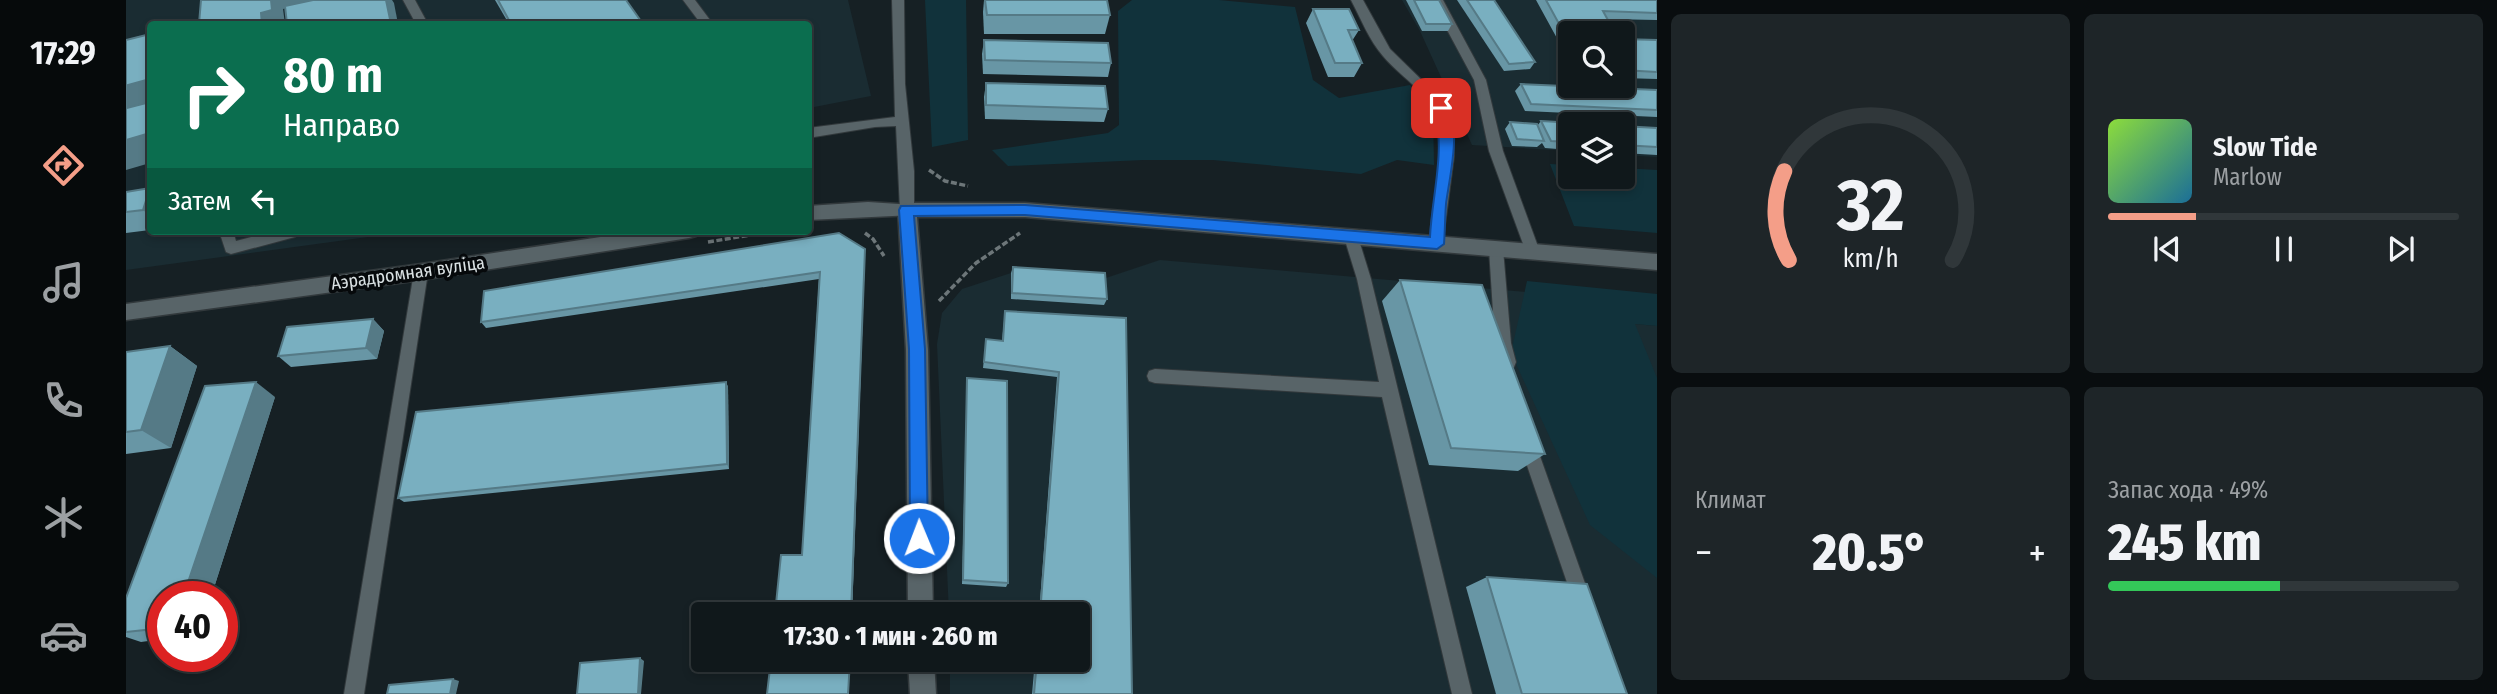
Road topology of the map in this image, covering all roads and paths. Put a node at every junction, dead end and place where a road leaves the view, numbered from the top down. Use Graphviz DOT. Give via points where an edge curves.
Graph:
graph roads {
  1 [pos="409,0"];
  2 [pos="688,0"];
  3 [pos="898,0"];
  4 [pos="1357,0"];
  5 [pos="1437,0"];
  6 [pos="420,21"];
  7 [pos="705,21"];
  8 [pos="902,121"];
  9 [pos="812,132"];
  10 [pos="925,160"];
  11 [pos="975,187"];
  12 [pos="906,210"];
  13 [pos="812,213"];
  14 [pos="1026,230"];
  15 [pos="863,232"];
  16 [pos="227,235"];
  17 [pos="280,235"];
  18 [pos="663,235"];
  19 [pos="1351,237"];
  20 [pos="1437,244"];
  21 [pos="1496,248"];
  22 [pos="1533,253"];
  23 [pos="1657,262"];
  24 [pos="887,268"];
  25 [pos="421,272"];
  26 [pos="913,304"];
  27 [pos="126,312"];
  28 [pos="1155,376"];
  29 [pos="1513,382"];
  30 [pos="1388,390"];
  31 [pos="1522,422"];
  32 [pos="920,602"];
  33 [pos="1588,617"];
  34 [pos="922,672"];
  35 [pos="354,694"];
  36 [pos="923,694"];
  37 [pos="1462,694"];
  1 -- 6 [label="lane"];
  2 -- 7 [label="lane"];
  3 -- 8 [label="lane"];
  4 -- 20 [label="lane" via="1385,51 1441,108 1447,165"];
  5 -- 22 [label="lane" via="1480,80 1496,150"];
  8 -- 9 [label="lane"];
  8 -- 12 [label="lane"];
  10 -- 11 [label="path" via="931,173 945,181"];
  12 -- 13 [label="street"];
  12 -- 19 [label="street" via="1025,210"];
  12 -- 26 [label="street"];
  14 -- 26 [label="path" via="964,272 937,303"];
  15 -- 24 [label="path" via="873,239"];
  16 -- 17 [label="lane" via="231,248"];
  18 -- 25 [label="street, Аэрадромная вуліца"];
  19 -- 20 [label="street"];
  19 -- 30 [label="lane"];
  20 -- 21 [label="street"];
  21 -- 22 [label="street"];
  21 -- 29 [label="lane" via="1503,343"];
  22 -- 23 [label="street"];
  25 -- 27 [label="street, Аэрадромная вуліца"];
  25 -- 35 [label="lane"];
  26 -- 32 [label="street"];
  28 -- 30 [label="lane"];
  30 -- 37 [label="lane"];
  31 -- 33 [label="lane"];
  34 -- 36 [label="street"];
}
